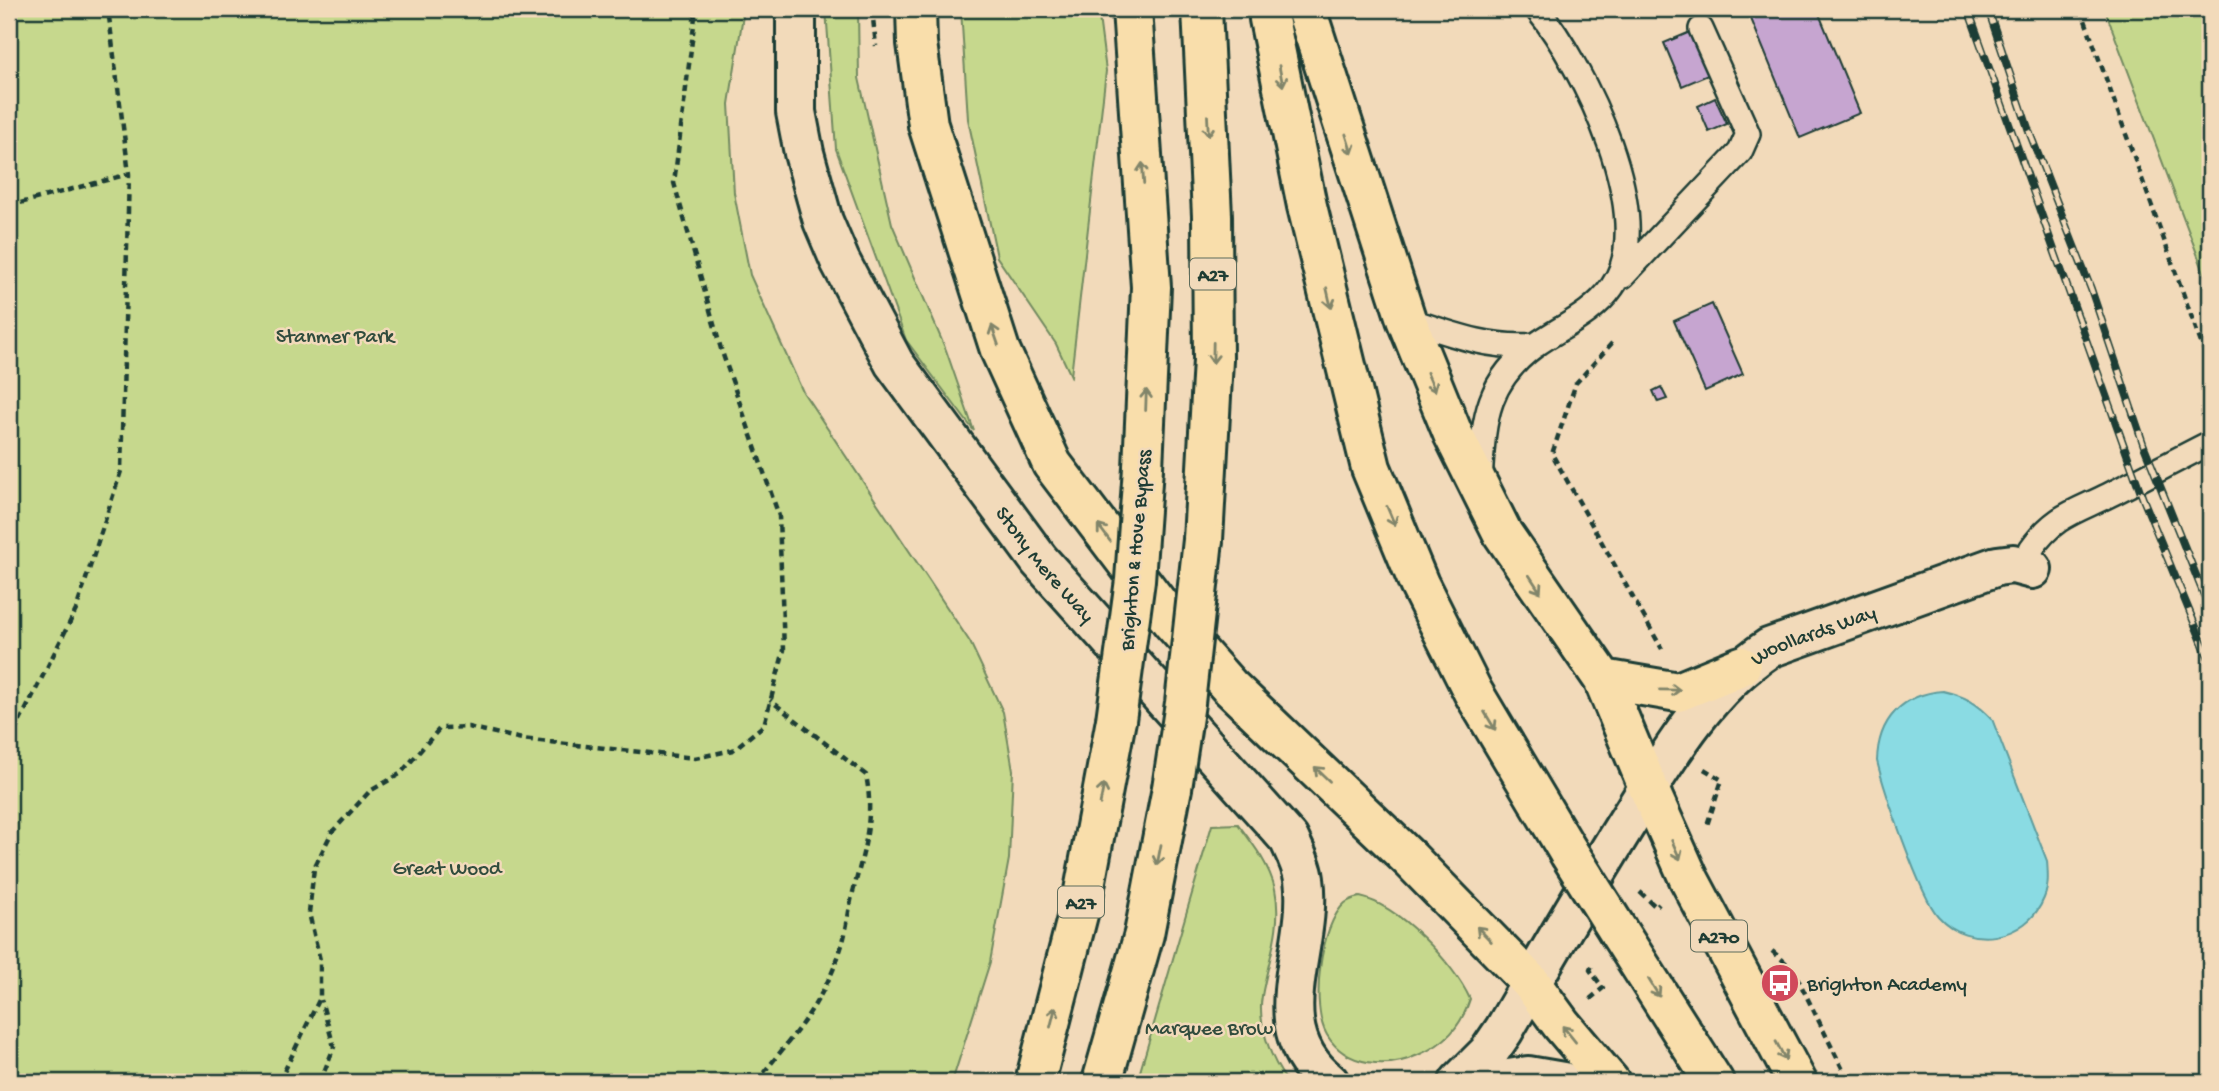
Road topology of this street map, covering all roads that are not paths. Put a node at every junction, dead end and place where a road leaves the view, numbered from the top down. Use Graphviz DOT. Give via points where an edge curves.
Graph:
graph roads {
  1 [pos="796,9"];
  2 [pos="916,9"];
  3 [pos="1132,9"];
  4 [pos="1202,9"];
  5 [pos="1270,9"];
  6 [pos="1306,9"];
  7 [pos="1537,9"];
  8 [pos="1702,29"];
  9 [pos="1611,289"];
  10 [pos="1406,319"];
  11 [pos="1536,345"];
  12 [pos="2210,443"];
  13 [pos="1480,488"];
  14 [pos="2032,569"];
  15 [pos="1741,666"];
  16 [pos="1603,679"];
  17 [pos="1648,787"];
  18 [pos="1531,983"];
  19 [pos="1035,1082"];
  20 [pos="1102,1082"];
  21 [pos="1329,1082"];
  22 [pos="1460,1082"];
  23 [pos="1489,1082"];
  24 [pos="1563,1082"];
  25 [pos="1610,1082"];
  26 [pos="1714,1082"];
  27 [pos="1797,1082"];
  1 -- 21 [label="street, Stony Mere Way" via="796,111 804,153 822,221 862,308 894,363 1040,560 1289,839 1304,877 1306,903 1293,985 1296,1030 1305,1052"];
  18 -- 2 [label="main road, one-way" via="1410,859 1229,686 1171,621 1052,464 1000,350 928,125"];
  19 -- 3 [label="main road, Brighton & Hove Bypass / A27, one-way, bridge" via="1084,891 1116,720 1135,580 1150,287"];
  4 -- 20 [label="main road, A27, one-way, bridge" via="1213,347 1203,540 1172,788 1144,934"];
  5 -- 26 [label="main road, one-way, bridge" via="1307,206 1371,468 1419,584 1473,692"];
  6 -- 10 [label="main road, one-way"];
  7 -- 9 [label="lane" via="1566,48 1593,103 1626,201 1629,248"];
  8 -- 9 [label="lane" via="1748,134 1740,152"];
  9 -- 11 [label="lane" via="1580,318"];
  10 -- 11 [label="lane" via="1476,341"];
  10 -- 13 [label="main road, one-way"];
  11 -- 13 [label="lane" via="1499,385 1485,412"];
  12 -- 14 [label="lane" via="2067,512 2031,549"];
  13 -- 16 [label="main road, one-way" via="1503,534"];
  14 -- 15 [label="street, Woollards Way" via="1997,566 1769,648"];
  16 -- 15 [label="main road, one-way" via="1678,692"];
  15 -- 17 [label="street, Woollards Way" via="1683,733"];
  16 -- 17 [label="main road"];
  17 -- 18 [label="street, Woollards Way"];
  17 -- 27 [label="main road, A270, one-way" via="1689,879"];
  18 -- 22 [label="street" via="1489,1052"];
  25 -- 18 [label="main road, one-way"];
  23 -- 24 [label="street" via="1528,1076"];
}
